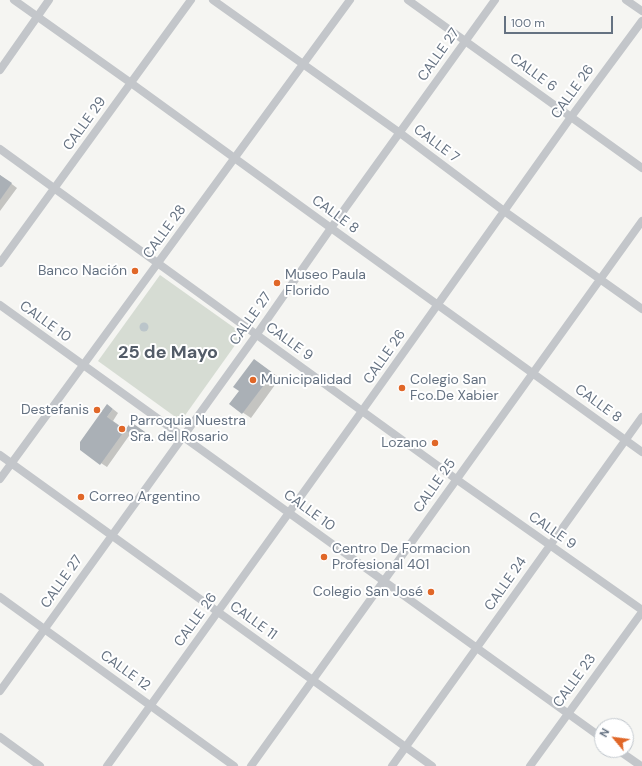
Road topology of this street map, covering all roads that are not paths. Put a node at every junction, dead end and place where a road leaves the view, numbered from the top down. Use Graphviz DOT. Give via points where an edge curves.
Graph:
graph roads {
  1 [pos="14,0"];
  2 [pos="50,0"];
  3 [pos="191,0"];
  4 [pos="213,0"];
  5 [pos="350,0"];
  6 [pos="408,0"];
  7 [pos="495,0"];
  8 [pos="626,0"];
  9 [pos="642,11"];
  10 [pos="37,17"];
  11 [pos="642,21"];
  12 [pos="465,40"];
  13 [pos="303,65"];
  14 [pos="0,70"];
  15 [pos="131,83"];
  16 [pos="571,117"];
  17 [pos="400,133"];
  18 [pos="0,150"];
  19 [pos="235,159"];
  20 [pos="642,168"];
  21 [pos="54,188"];
  22 [pos="504,211"];
  23 [pos="642,221"];
  24 [pos="331,228"];
  25 [pos="0,263"];
  26 [pos="158,263"];
  27 [pos="600,280"];
  28 [pos="0,305"];
  29 [pos="438,305"];
  30 [pos="642,310"];
  31 [pos="257,334"];
  32 [pos="83,366"];
  33 [pos="533,373"];
  34 [pos="362,411"];
  35 [pos="642,417"];
  36 [pos="182,436"];
  37 [pos="625,440"];
  38 [pos="642,452"];
  39 [pos="0,455"];
  40 [pos="11,463"];
  41 [pos="456,478"];
  42 [pos="0,479"];
  43 [pos="288,513"];
  44 [pos="111,536"];
  45 [pos="550,545"];
  46 [pos="384,581"];
  47 [pos="0,597"];
  48 [pos="642,611"];
  49 [pos="218,612"];
  50 [pos="45,629"];
  51 [pos="477,648"];
  52 [pos="312,680"];
  53 [pos="0,691"];
  54 [pos="150,705"];
  55 [pos="568,714"];
  56 [pos="594,732"];
  57 [pos="0,737"];
  58 [pos="406,747"];
  59 [pos="630,758"];
  60 [pos="40,766"];
  61 [pos="107,766"];
  62 [pos="234,766"];
  63 [pos="251,766"];
  64 [pos="392,766"];
  65 [pos="432,766"];
  66 [pos="530,766"];
  67 [pos="641,766"];
  1 -- 10 [label="street, CALLE 8"];
  2 -- 10 [label="street"];
  3 -- 15 [label="street, CALLE 29"];
  4 -- 13 [label="street, CALLE 7"];
  5 -- 13 [label="street, CALLE 28"];
  6 -- 12 [label="street, CALLE 6"];
  7 -- 12 [label="street, CALLE 27"];
  8 -- 9 [label="street"];
  10 -- 14 [label="street"];
  10 -- 15 [label="street, CALLE 8"];
  11 -- 16 [label="street, CALLE 26"];
  12 -- 16 [label="street, CALLE 6"];
  12 -- 17 [label="street, CALLE 27"];
  13 -- 17 [label="street, CALLE 7"];
  13 -- 19 [label="street, CALLE 28"];
  15 -- 19 [label="street, CALLE 8"];
  15 -- 21 [label="street, CALLE 29"];
  16 -- 20 [label="street, CALLE 6"];
  16 -- 22 [label="street, CALLE 26"];
  17 -- 22 [label="street, CALLE 7"];
  17 -- 24 [label="street, CALLE 27"];
  18 -- 21 [label="street, CALLE 9"];
  19 -- 24 [label="street, CALLE 8"];
  19 -- 26 [label="street, CALLE 28"];
  21 -- 25 [label="street, CALLE 29"];
  21 -- 26 [label="street, CALLE 9"];
  22 -- 27 [label="street, CALLE 7"];
  22 -- 29 [label="street, CALLE 26"];
  23 -- 27 [label="street, CALLE 25"];
  24 -- 29 [label="street, CALLE 8"];
  24 -- 31 [label="street, CALLE 27"];
  26 -- 31 [label="street, CALLE 9"];
  26 -- 32 [label="street, CALLE 28"];
  27 -- 30 [label="street, CALLE 7"];
  27 -- 33 [label="street, CALLE 25"];
  28 -- 32 [label="street, CALLE 10"];
  29 -- 33 [label="street, CALLE 8"];
  29 -- 34 [label="street, CALLE 26"];
  31 -- 34 [label="street, CALLE 9"];
  31 -- 36 [label="street, CALLE 27"];
  32 -- 36 [label="street, CALLE 10"];
  32 -- 40 [label="street, CALLE 28"];
  33 -- 37 [label="street, CALLE 8"];
  33 -- 41 [label="street, CALLE 25"];
  34 -- 41 [label="street, CALLE 9"];
  34 -- 43 [label="street, CALLE 26"];
  35 -- 37 [label="street, CALLE 24"];
  36 -- 43 [label="street, CALLE 10"];
  36 -- 44 [label="street, CALLE 27"];
  37 -- 38 [label="street, CALLE 8"];
  37 -- 45 [label="street, CALLE 24"];
  39 -- 40 [label="street, CALLE 11"];
  40 -- 42 [label="street, CALLE 28"];
  40 -- 44 [label="street, CALLE 11"];
  41 -- 45 [label="street, CALLE 9"];
  41 -- 46 [label="street, CALLE 25"];
  43 -- 46 [label="street, CALLE 10"];
  43 -- 49 [label="street, CALLE 26"];
  44 -- 49 [label="street, CALLE 11"];
  44 -- 50 [label="street, CALLE 27"];
  45 -- 48 [label="street, CALLE 9"];
  45 -- 51 [label="street, CALLE 24"];
  46 -- 51 [label="street, CALLE 10"];
  46 -- 52 [label="street, CALLE 25"];
  47 -- 50 [label="street, CALLE 12"];
  48 -- 55 [label="street, CALLE 23"];
  49 -- 52 [label="street, CALLE 11"];
  49 -- 54 [label="street, CALLE 26"];
  50 -- 53 [label="street, CALLE 27"];
  50 -- 54 [label="street, CALLE 12"];
  51 -- 55 [label="street, CALLE 10"];
  51 -- 58 [label="street, CALLE 24"];
  52 -- 58 [label="street, CALLE 11"];
  52 -- 63 [label="street, CALLE 25"];
  54 -- 61 [label="street, CALLE 26"];
  54 -- 62 [label="street, CALLE 12"];
  55 -- 56 [label="street, CALLE 10"];
  55 -- 66 [label="street, CALLE 23"];
  57 -- 60 [label="street"];
  58 -- 64 [label="street, CALLE 24"];
  58 -- 65 [label="street, CALLE 11"];
  59 -- 67 [label="street"];
}
